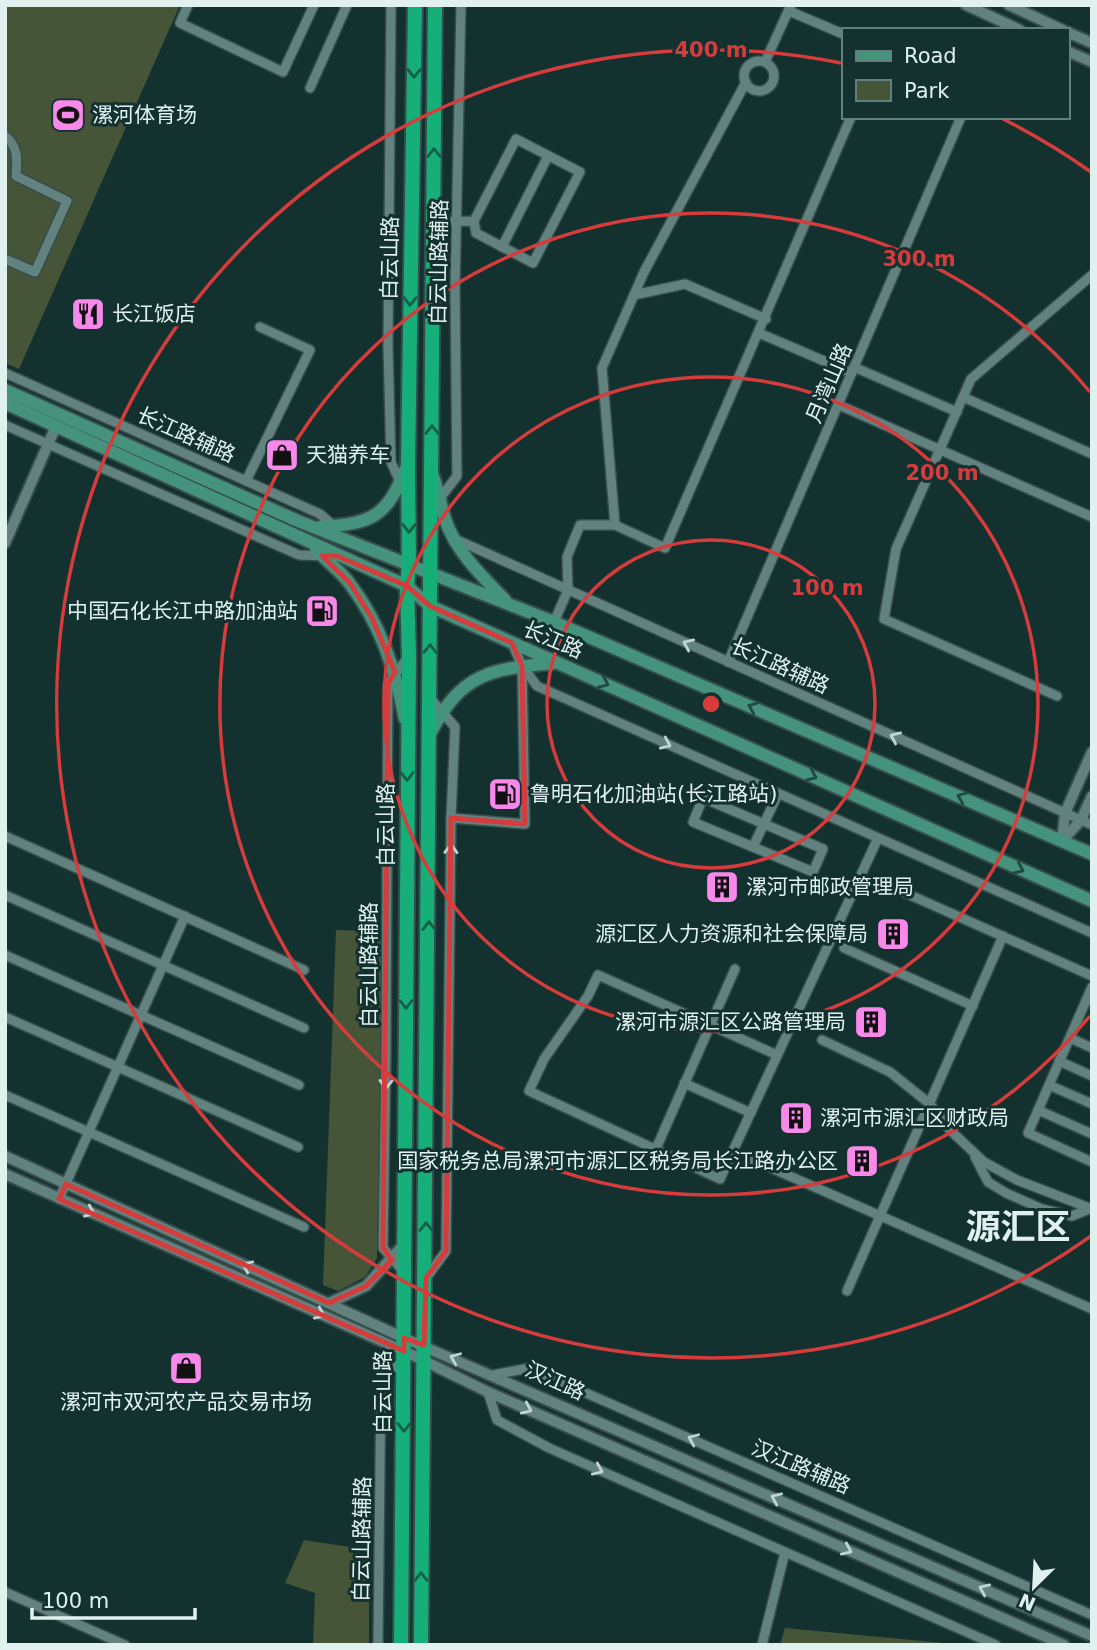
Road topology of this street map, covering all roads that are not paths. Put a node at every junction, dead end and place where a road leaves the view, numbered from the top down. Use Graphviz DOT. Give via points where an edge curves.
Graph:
graph roads {
  1 [pos="188,5"];
  2 [pos="314,5"];
  3 [pos="347,5"];
  4 [pos="391,5"];
  5 [pos="415,5"];
  6 [pos="435,5"];
  7 [pos="461,5"];
  8 [pos="966,5"];
  9 [pos="1009,5"];
  10 [pos="790,8"];
  11 [pos="1000,26"];
  12 [pos="1059,28"];
  13 [pos="1069,33"];
  14 [pos="842,34"];
  15 [pos="1092,43"];
  16 [pos="1069,52"];
  17 [pos="765,62"];
  18 [pos="1092,62"];
  19 [pos="746,82"];
  20 [pos="310,88"];
  21 [pos="850,119"];
  22 [pos="960,119"];
  23 [pos="5,136"];
  24 [pos="548,156"];
  25 [pos="457,221"];
  26 [pos="474,221"];
  27 [pos="434,222"];
  28 [pos="502,247"];
  29 [pos="5,259"];
  30 [pos="1092,275"];
  31 [pos="634,295"];
  32 [pos="766,319"];
  33 [pos="260,327"];
  34 [pos="759,333"];
  35 [pos="853,370"];
  36 [pos="5,373"];
  37 [pos="5,390"];
  38 [pos="963,397"];
  39 [pos="5,403"];
  40 [pos="839,405"];
  41 [pos="957,412"];
  42 [pos="5,425"];
  43 [pos="56,426"];
  44 [pos="50,444"];
  45 [pos="940,450"];
  46 [pos="1092,454"];
  47 [pos="408,465"];
  48 [pos="432,472"];
  49 [pos="246,481"];
  50 [pos="400,483"];
  51 [pos="440,498"];
  52 [pos="410,503"];
  53 [pos="430,510"];
  54 [pos="1092,517"];
  55 [pos="615,525"];
  56 [pos="334,526"];
  57 [pos="316,528"];
  58 [pos="344,539"];
  59 [pos="455,540"];
  60 [pos="309,541"];
  61 [pos="5,543"];
  62 [pos="322,556"];
  63 [pos="337,556"];
  64 [pos="409,564"];
  65 [pos="429,571"];
  66 [pos="407,586"];
  67 [pos="568,590"];
  68 [pos="511,605"];
  69 [pos="430,606"];
  70 [pos="554,622"];
  71 [pos="512,643"];
  72 [pos="409,656"];
  73 [pos="728,662"];
  74 [pos="559,663"];
  75 [pos="522,666"];
  76 [pos="395,672"];
  77 [pos="1057,696"];
  78 [pos="430,698"];
  79 [pos="442,712"];
  80 [pos="407,733"];
  81 [pos="430,734"];
  82 [pos="1092,752"];
  83 [pos="778,794"];
  84 [pos="1092,796"];
  85 [pos="1065,813"];
  86 [pos="451,818"];
  87 [pos="1086,822"];
  88 [pos="764,824"];
  89 [pos="5,836"];
  90 [pos="878,838"];
  91 [pos="1062,841"];
  92 [pos="753,847"];
  93 [pos="1092,854"];
  94 [pos="901,891"];
  95 [pos="5,895"];
  96 [pos="1092,901"];
  97 [pos="185,916"];
  98 [pos="1092,933"];
  99 [pos="1003,936"];
  100 [pos="844,948"];
  101 [pos="5,955"];
  102 [pos="163,965"];
  103 [pos="735,969"];
  104 [pos="304,970"];
  105 [pos="1092,976"];
  106 [pos="1092,986"];
  107 [pos="972,1006"];
  108 [pos="1081,1012"];
  109 [pos="141,1015"];
  110 [pos="1092,1016"];
  111 [pos="5,1017"];
  112 [pos="710,1025"];
  113 [pos="304,1028"];
  114 [pos="1069,1038"];
  115 [pos="822,1040"];
  116 [pos="1092,1048"];
  117 [pos="777,1055"];
  118 [pos="1059,1061"];
  119 [pos="118,1067"];
  120 [pos="1092,1076"];
  121 [pos="684,1083"];
  122 [pos="299,1085"];
  123 [pos="1049,1085"];
  124 [pos="5,1095"];
  125 [pos="930,1104"];
  126 [pos="1092,1104"];
  127 [pos="1038,1110"];
  128 [pos="751,1113"];
  129 [pos="89,1132"];
  130 [pos="1092,1135"];
  131 [pos="298,1147"];
  132 [pos="655,1151"];
  133 [pos="973,1152"];
  134 [pos="5,1156"];
  135 [pos="753,1160"];
  136 [pos="1092,1162"];
  137 [pos="5,1174"];
  138 [pos="66,1184"];
  139 [pos="59,1199"];
  140 [pos="1091,1209"];
  141 [pos="880,1214"];
  142 [pos="304,1227"];
  143 [pos="405,1243"];
  144 [pos="391,1259"];
  145 [pos="405,1272"];
  146 [pos="426,1278"];
  147 [pos="847,1290"];
  148 [pos="329,1303"];
  149 [pos="1092,1308"];
  150 [pos="424,1345"];
  151 [pos="404,1350"];
  152 [pos="424,1362"];
  153 [pos="493,1375"];
  154 [pos="488,1392"];
  155 [pos="785,1552"];
  156 [pos="5,1592"];
  157 [pos="1092,1615"];
  158 [pos="1092,1636"];
  159 [pos="125,1645"];
  160 [pos="379,1645"];
  161 [pos="401,1645"];
  162 [pos="421,1645"];
  163 [pos="762,1645"];
  164 [pos="996,1645"];
  165 [pos="1064,1645"];
  1 -- 2 [label="street" via="180,23 283,72"];
  3 -- 20 [label="street"];
  4 -- 50 [label="street" via="390,436 391,462"];
  5 -- 47 [label="highway, 白云山路, one-way"];
  27 -- 6 [label="highway, 白云山路, one-way"];
  7 -- 25 [label="street, 白云山路辅路"];
  8 -- 11 [label="street"];
  9 -- 12 [label="street"];
  10 -- 14 [label="street"];
  10 -- 17 [label="street"];
  13 -- 15 [label="street"];
  16 -- 18 [label="street"];
  17 -- 19 [label="street" via="750,64"];
  17 -- 19 [label="street" via="774,73 770,87 757,91"];
  19 -- 31 [label="street"];
  21 -- 32 [label="street"];
  22 -- 35 [label="street, 月湾山路"];
  23 -- 29 [label="street" via="14,143 16,176 67,201 35,272"];
  24 -- 26 [label="street" via="516,139"];
  24 -- 28 [label="street"];
  24 -- 28 [label="street" via="580,172 533,263"];
  25 -- 26 [label="street"];
  25 -- 27 [label="street"];
  25 -- 51 [label="street, 白云山路辅路" via="457,476"];
  26 -- 28 [label="street" via="476,233"];
  48 -- 27 [label="highway, 白云山路, one-way"];
  30 -- 38 [label="street" via="971,379"];
  31 -- 32 [label="street" via="684,284"];
  31 -- 55 [label="street" via="602,368"];
  32 -- 34 [label="street"];
  33 -- 49 [label="street" via="310,350"];
  34 -- 35 [label="street"];
  34 -- 55 [label="street" via="665,548"];
  35 -- 40 [label="street, 月湾山路"];
  35 -- 41 [label="street"];
  36 -- 49 [label="street, 长江路辅路"];
  37 -- 57 [label="main road, 长江路"];
  38 -- 41 [label="street"];
  38 -- 46 [label="street"];
  39 -- 43 [label="main road, 长江路"];
  40 -- 45 [label="street"];
  40 -- 73 [label="street, 月湾山路"];
  41 -- 45 [label="street"];
  42 -- 44 [label="street"];
  43 -- 44 [label="street"];
  43 -- 60 [label="main road, 长江路"];
  44 -- 61 [label="street"];
  44 -- 62 [label="street" via="299,555"];
  45 -- 54 [label="street"];
  45 -- 77 [label="street" via="896,550 884,619"];
  47 -- 50 [label="main road"];
  47 -- 52 [label="highway, 白云山路"];
  48 -- 51 [label="main road"];
  48 -- 53 [label="highway, 白云山路"];
  49 -- 56 [label="street, 长江路辅路" via="320,514"];
  50 -- 52 [label="street"];
  50 -- 56 [label="main road" via="388,504 374,516 355,525"];
  51 -- 53 [label="street, 白云山路辅路"];
  51 -- 59 [label="main road"];
  52 -- 64 [label="highway, 白云山路, one-way"];
  53 -- 65 [label="highway, 白云山路"];
  55 -- 67 [label="street" via="580,525 567,558"];
  56 -- 57 [label="main road"];
  56 -- 58 [label="street, 长江路辅路"];
  57 -- 58 [label="main road, 长江路"];
  58 -- 64 [label="main road, 长江路"];
  59 -- 67 [label="street, 长江路辅路"];
  59 -- 68 [label="main road" via="474,569"];
  60 -- 62 [label="main road"];
  60 -- 63 [label="main road, 长江路"];
  62 -- 63 [label="street"];
  62 -- 76 [label="main road" via="350,583 372,618"];
  63 -- 66 [label="main road, 长江路"];
  64 -- 65 [label="main road, 长江路"];
  64 -- 66 [label="highway, 白云山路"];
  65 -- 66 [label="main road"];
  65 -- 68 [label="main road, 长江路"];
  65 -- 69 [label="highway, 白云山路"];
  66 -- 69 [label="main road, 长江路"];
  66 -- 72 [label="highway, 白云山路"];
  67 -- 70 [label="street"];
  73 -- 67 [label="street, 长江路辅路, one-way"];
  68 -- 70 [label="main road, 长江路"];
  69 -- 71 [label="main road, 长江路"];
  78 -- 69 [label="highway, 白云山路, one-way"];
  91 -- 70 [label="main road, 长江路, one-way"];
  71 -- 74 [label="main road, 长江路"];
  71 -- 75 [label="street"];
  72 -- 76 [label="street, 白云山路辅路"];
  72 -- 80 [label="highway, 白云山路"];
  85 -- 73 [label="street, 长江路辅路, one-way"];
  74 -- 75 [label="main road"];
  74 -- 96 [label="main road, 长江路, one-way"];
  75 -- 79 [label="main road" via="479,676"];
  75 -- 83 [label="street, one-way" via="537,686"];
  75 -- 86 [label="street" via="525,824"];
  76 -- 80 [label="main road"];
  76 -- 144 [label="street, 白云山路辅路, one-way" via="388,684 383,1248"];
  78 -- 79 [label="street"];
  78 -- 81 [label="highway, 白云山路"];
  79 -- 81 [label="main road"];
  79 -- 86 [label="street" via="455,727"];
  80 -- 143 [label="highway, 白云山路, one-way"];
  146 -- 81 [label="highway, 白云山路, one-way"];
  82 -- 85 [label="street"];
  83 -- 88 [label="street"];
  83 -- 90 [label="street"];
  84 -- 87 [label="street"];
  85 -- 87 [label="street, 长江路辅路"];
  85 -- 91 [label="street"];
  146 -- 86 [label="street, one-way" via="446,1251"];
  87 -- 91 [label="street"];
  88 -- 92 [label="street"];
  88 -- 92 [label="street" via="823,849 813,872"];
  88 -- 92 [label="street" via="703,798 693,822"];
  89 -- 97 [label="street"];
  90 -- 98 [label="street"];
  90 -- 117 [label="street"];
  91 -- 93 [label="main road, 长江路"];
  94 -- 99 [label="street"];
  95 -- 102 [label="street"];
  97 -- 102 [label="street"];
  97 -- 104 [label="street"];
  99 -- 105 [label="street"];
  99 -- 107 [label="street"];
  100 -- 107 [label="street"];
  101 -- 109 [label="street"];
  102 -- 109 [label="street"];
  102 -- 113 [label="street"];
  103 -- 112 [label="street"];
  106 -- 108 [label="street"];
  107 -- 125 [label="street"];
  108 -- 110 [label="street"];
  108 -- 114 [label="street"];
  109 -- 119 [label="street"];
  109 -- 122 [label="street"];
  111 -- 119 [label="street"];
  112 -- 117 [label="street"];
  112 -- 121 [label="street"];
  112 -- 132 [label="street" via="597,975 529,1091"];
  114 -- 116 [label="street"];
  114 -- 118 [label="street"];
  115 -- 125 [label="street" via="890,1072"];
  117 -- 128 [label="street"];
  118 -- 120 [label="street"];
  118 -- 123 [label="street"];
  119 -- 129 [label="street"];
  119 -- 131 [label="street"];
  121 -- 128 [label="street"];
  121 -- 132 [label="street"];
  123 -- 126 [label="street"];
  123 -- 127 [label="street"];
  124 -- 129 [label="street"];
  125 -- 133 [label="street"];
  125 -- 141 [label="street"];
  127 -- 130 [label="street"];
  127 -- 136 [label="street" via="1028,1133"];
  128 -- 132 [label="street" via="720,1179"];
  129 -- 138 [label="street"];
  129 -- 142 [label="street"];
  133 -- 140 [label="street" via="1017,1180"];
  133 -- 140 [label="street" via="988,1182 1006,1193 1072,1216"];
  134 -- 138 [label="street, 汉江路"];
  135 -- 141 [label="street"];
  137 -- 139 [label="street, 汉江路"];
  138 -- 139 [label="street"];
  148 -- 138 [label="street, 汉江路, one-way"];
  139 -- 151 [label="street, 汉江路, one-way"];
  141 -- 147 [label="street"];
  141 -- 149 [label="street"];
  143 -- 144 [label="street"];
  143 -- 145 [label="highway, 白云山路"];
  144 -- 145 [label="street"];
  144 -- 148 [label="street" via="366,1286"];
  145 -- 151 [label="highway, 白云山路"];
  146 -- 150 [label="highway, 白云山路"];
  148 -- 151 [label="street, 汉江路"];
  150 -- 151 [label="street, 汉江路"];
  150 -- 152 [label="highway, 白云山路"];
  153 -- 150 [label="street, 汉江路, one-way"];
  151 -- 152 [label="street, 汉江路"];
  151 -- 160 [label="street, 白云山路辅路" via="382,1377"];
  151 -- 161 [label="highway, 白云山路, one-way"];
  152 -- 154 [label="street, 汉江路"];
  162 -- 152 [label="highway, 白云山路, one-way"];
  157 -- 153 [label="street, 汉江路辅路, one-way" via="529,1368"];
  158 -- 153 [label="street, 汉江路, one-way"];
  154 -- 155 [label="street, one-way" via="497,1420 549,1448"];
  154 -- 165 [label="street, 汉江路, one-way"];
  155 -- 163 [label="street"];
  155 -- 164 [label="street"];
  156 -- 159 [label="street"];
}
